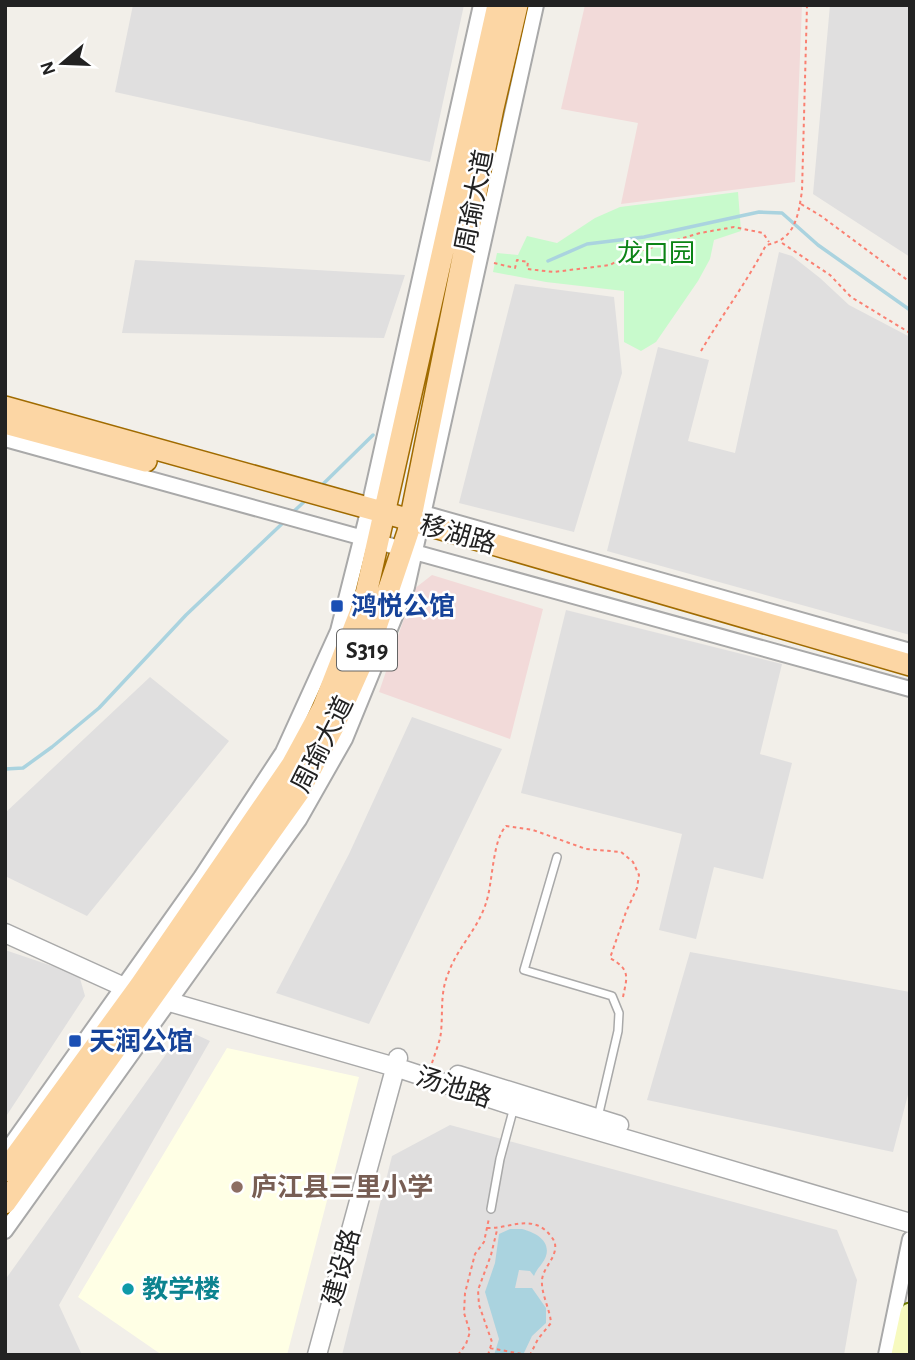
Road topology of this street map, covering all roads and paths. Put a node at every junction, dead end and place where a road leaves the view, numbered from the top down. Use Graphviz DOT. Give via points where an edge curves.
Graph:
graph roads {
  1 [pos="481,5"];
  2 [pos="498,5"];
  3 [pos="517,5"];
  4 [pos="536,5"];
  5 [pos="807,5"];
  6 [pos="800,204"];
  7 [pos="781,242"];
  8 [pos="771,244"];
  9 [pos="479,260"];
  10 [pos="910,282"];
  11 [pos="910,333"];
  12 [pos="701,351"];
  13 [pos="5,396"];
  14 [pos="5,407"];
  15 [pos="5,424"];
  16 [pos="5,439"];
  17 [pos="307,499"];
  18 [pos="375,518"];
  19 [pos="414,529"];
  20 [pos="910,651"];
  21 [pos="910,665"];
  22 [pos="910,677"];
  23 [pos="910,689"];
  24 [pos="557,857"];
  25 [pos="5,924"];
  26 [pos="5,933"];
  27 [pos="148,992"];
  28 [pos="396,1062"];
  29 [pos="514,1106"];
  30 [pos="598,1118"];
  31 [pos="5,1153"];
  32 [pos="5,1171"];
  33 [pos="5,1203"];
  34 [pos="491,1209"];
  35 [pos="910,1214"];
  36 [pos="910,1223"];
  37 [pos="487,1228"];
  38 [pos="497,1229"];
  39 [pos="5,1231"];
  40 [pos="910,1239"];
  41 [pos="910,1313"];
  42 [pos="490,1348"];
  43 [pos="317,1355"];
  44 [pos="458,1355"];
  45 [pos="488,1355"];
  46 [pos="528,1355"];
  47 [pos="887,1355"];
  48 [pos="901,1355"];
  1 -- 18 [label="street"];
  2 -- 18 [label="main road, 周瑜大道 / S319"];
  3 -- 19 [label="main road, 周瑜大道 / S319" via="493,108"];
  4 -- 9 [label="street"];
  5 -- 6 [label="path"];
  6 -- 7 [label="path" via="792,228"];
  6 -- 10 [label="path"];
  7 -- 8 [label="path"];
  7 -- 11 [label="path" via="830,275 851,297"];
  8 -- 9 [label="path" via="763,233 734,227 630,254 610,265 575,271 527,269 528,262 517,260 514,268"];
  8 -- 12 [label="path" via="766,244"];
  9 -- 19 [label="street"];
  13 -- 17 [label="street, 移湖路"];
  14 -- 17 [label="main road, 移湖路"];
  15 -- 17 [label="main road, 移湖路"];
  16 -- 17 [label="street, 移湖路"];
  17 -- 18 [label="main road, 移湖路"];
  18 -- 19 [label="main road, 移湖路"];
  18 -- 27 [label="main road, 周瑜大道 / S319" via="364,603 323,708 292,765"];
  19 -- 20 [label="street, 移湖路"];
  19 -- 21 [label="main road, 移湖路"];
  19 -- 22 [label="main road, 移湖路"];
  19 -- 23 [label="street, 移湖路"];
  19 -- 27 [label="main road, 周瑜大道 / S319" via="371,642 298,793"];
  24 -- 30 [label="lane" via="524,970 612,996 620,1013 618,1031"];
  25 -- 27 [label="street, 汤池路"];
  26 -- 27 [label="street, 汤池路"];
  27 -- 28 [label="street, 汤池路"];
  27 -- 31 [label="street"];
  27 -- 32 [label="main road, 周瑜大道 / S319"];
  27 -- 33 [label="main road, 周瑜大道 / S319"];
  27 -- 39 [label="street"];
  28 -- 29 [label="street, 汤池路"];
  28 -- 30 [label="street, 汤池路"];
  28 -- 43 [label="street, 建设路"];
  29 -- 34 [label="lane"];
  29 -- 36 [label="street, 汤池路"];
  30 -- 35 [label="street, 汤池路"];
  34 -- 37 [label="path"];
  37 -- 38 [label="path"];
  37 -- 44 [label="path" via="469,1274 464,1313 470,1332"];
  38 -- 42 [label="path" via="478,1290"];
  38 -- 46 [label="path" via="510,1224 540,1226 555,1243 542,1276 551,1323"];
  40 -- 47 [label="street"];
  41 -- 48 [label="main road"];
  42 -- 45 [label="path"];
  42 -- 46 [label="path"];
}
